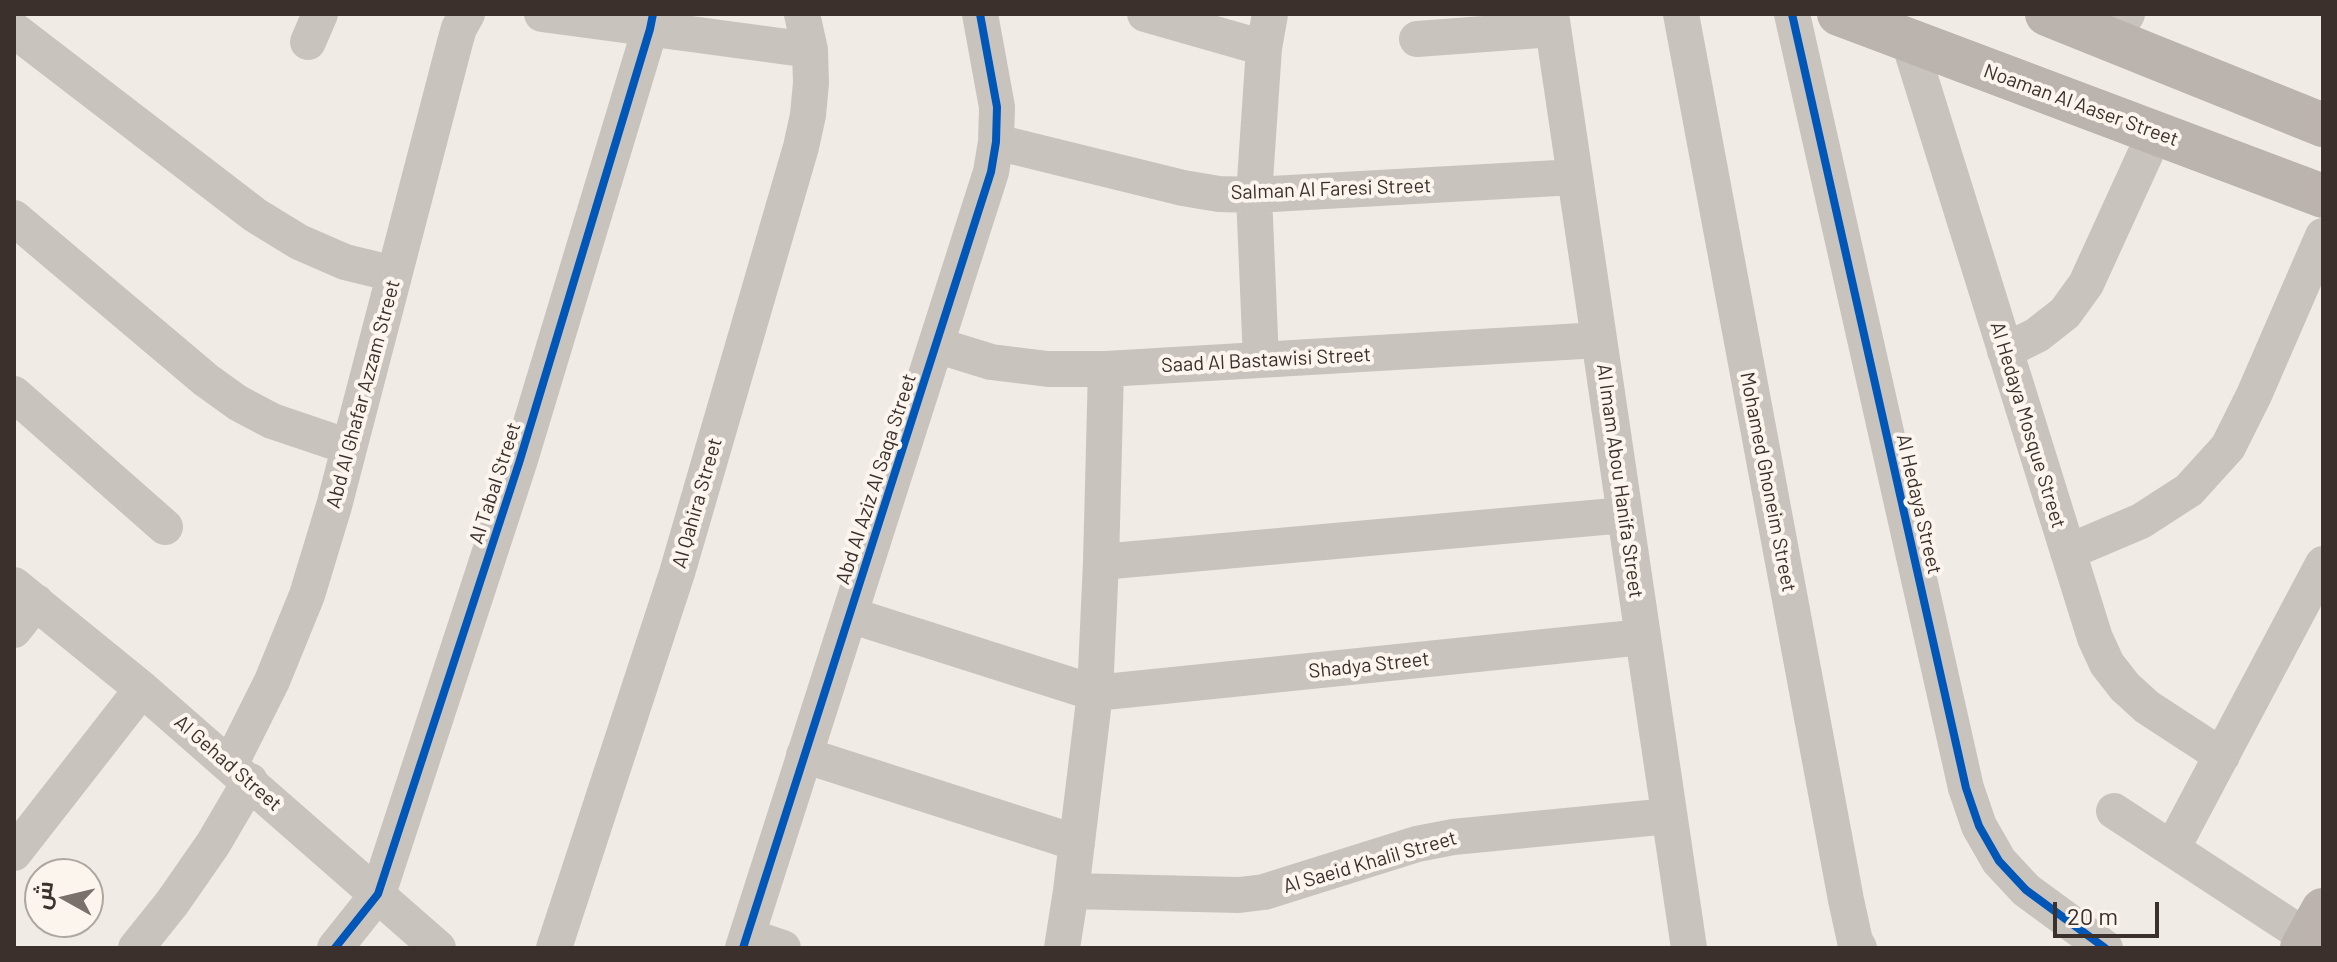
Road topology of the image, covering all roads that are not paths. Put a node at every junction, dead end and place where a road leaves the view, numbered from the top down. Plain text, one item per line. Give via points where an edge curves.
1 (467, 14) edge
2 (542, 14) edge
3 (802, 14) edge
4 (980, 14) edge
5 (1145, 14) edge
6 (1681, 14) edge
7 (1792, 14) edge
8 (1839, 14) edge
9 (2047, 14) edge
10 (652, 22) edge
11 (1552, 22) edge
12 (2119, 27) edge
13 (14, 30) edge
14 (1267, 31) edge
15 (1417, 39) dead end
16 (1909, 42) junction
17 (810, 50) junction
18 (2312, 120) edge
19 (2155, 133) junction
20 (996, 142) junction
21 (1575, 177) junction
22 (2274, 177) junction
23 (1254, 195) junction
24 (2323, 196) edge
25 (14, 218) edge
26 (2323, 236) edge
27 (394, 274) junction
28 (1599, 340) junction
29 (936, 345) junction
30 (2005, 351) junction
31 (1261, 360) junction
32 (1106, 369) junction
33 (14, 394) edge
34 (349, 447) junction
35 (1625, 515) junction
36 (165, 527) dead end
37 (2068, 552) junction
38 (1101, 562) junction
39 (2323, 564) edge
40 (25, 593) edge
41 (850, 615) junction
42 (14, 630) edge
43 (1643, 637) junction
44 (142, 689) junction
45 (1095, 693) junction
46 (804, 755) junction
47 (2222, 756) junction
48 (240, 773) junction
49 (2114, 811) dead end
50 (1669, 816) junction
51 (1077, 843) junction
52 (2172, 849) junction
53 (14, 853) edge
54 (1071, 891) junction
55 (378, 894) junction
56 (2311, 932) edge
57 (745, 942) edge
58 (136, 948) edge
59 (335, 948) edge
60 (438, 948) edge
61 (554, 948) edge
62 (783, 948) edge
63 (1062, 948) edge
64 (1689, 948) edge
65 (1859, 948) edge
66 (2105, 948) edge

1 - 27 street, Abd Al Ghafar Azzam Street
2 - 10 street
3 - 17 street, Al Qahira Street
4 - 20 street, Abd Al Aziz Al Saqa Street via 997,107
5 - 14 street
6 - 65 street, Mohamed Ghoneim Street
7 - 66 street, Al Hedaya Street via 1966,788 1999,861 2026,890
8 - 16 main road, Noaman Al Aaser Street
9 - 12 main road
10 - 17 street
10 - 55 street, Al Tabal Street via 519,463
11 - 15 street
11 - 21 street, Al Imam Abou Hanifa Street
12 - 18 main road
13 - 27 street via 255,215 345,262
14 - 23 street
16 - 19 main road, Noaman Al Aaser Street
16 - 30 street, Al Hedaya Mosque Street
17 - 61 street, Al Qahira Street via 811,83 801,147 677,573
18 - 22 main road
19 - 22 main road, Noaman Al Aaser Street
19 - 30 street via 2086,284 2065,313
20 - 23 street, Salman Al Faresi Street via 1183,188
20 - 29 street, Abd Al Aziz Al Saqa Street
21 - 23 street, Salman Al Faresi Street
21 - 28 street, Al Imam Abou Hanifa Street
22 - 24 main road, Noaman Al Aaser Street
23 - 31 street
25 - 34 street via 238,403 272,421
26 - 37 street via 2228,447 2189,490 2141,521
27 - 34 street, Abd Al Ghafar Azzam Street
28 - 31 street, Saad Al Bastawisi Street
28 - 35 street, Al Imam Abou Hanifa Street
29 - 32 street, Saad Al Bastawisi Street via 991,362
29 - 41 street, Abd Al Aziz Al Saqa Street
30 - 37 street, Al Hedaya Mosque Street
31 - 32 street, Saad Al Bastawisi Street
32 - 38 street
33 - 36 street
34 - 48 street, Abd Al Ghafar Azzam Street via 307,595
35 - 38 street
35 - 43 street, Al Imam Abou Hanifa Street
37 - 47 street, Al Hedaya Mosque Street via 2107,664 2147,707
38 - 45 street
39 - 47 street
40 - 42 street
40 - 44 street, Al Gehad Street
41 - 45 street
41 - 46 street, Abd Al Aziz Al Saqa Street
43 - 45 street, Shadya Street
43 - 50 street, Al Imam Abou Hanifa Street
44 - 48 street, Al Gehad Street
44 - 53 street
45 - 51 street
46 - 51 street
46 - 57 street, Abd Al Aziz Al Saqa Street
47 - 52 street
48 - 55 street, Al Gehad Street
48 - 58 street, Abd Al Ghafar Azzam Street via 213,844
49 - 52 street
50 - 54 street, Al Saeid Khalil Street via 1453,837 1264,892
50 - 64 street, Al Imam Abou Hanifa Street
51 - 54 street
52 - 56 street
54 - 63 street
55 - 59 street, Al Tabal Street
55 - 60 street, Al Gehad Street
57 - 62 street

